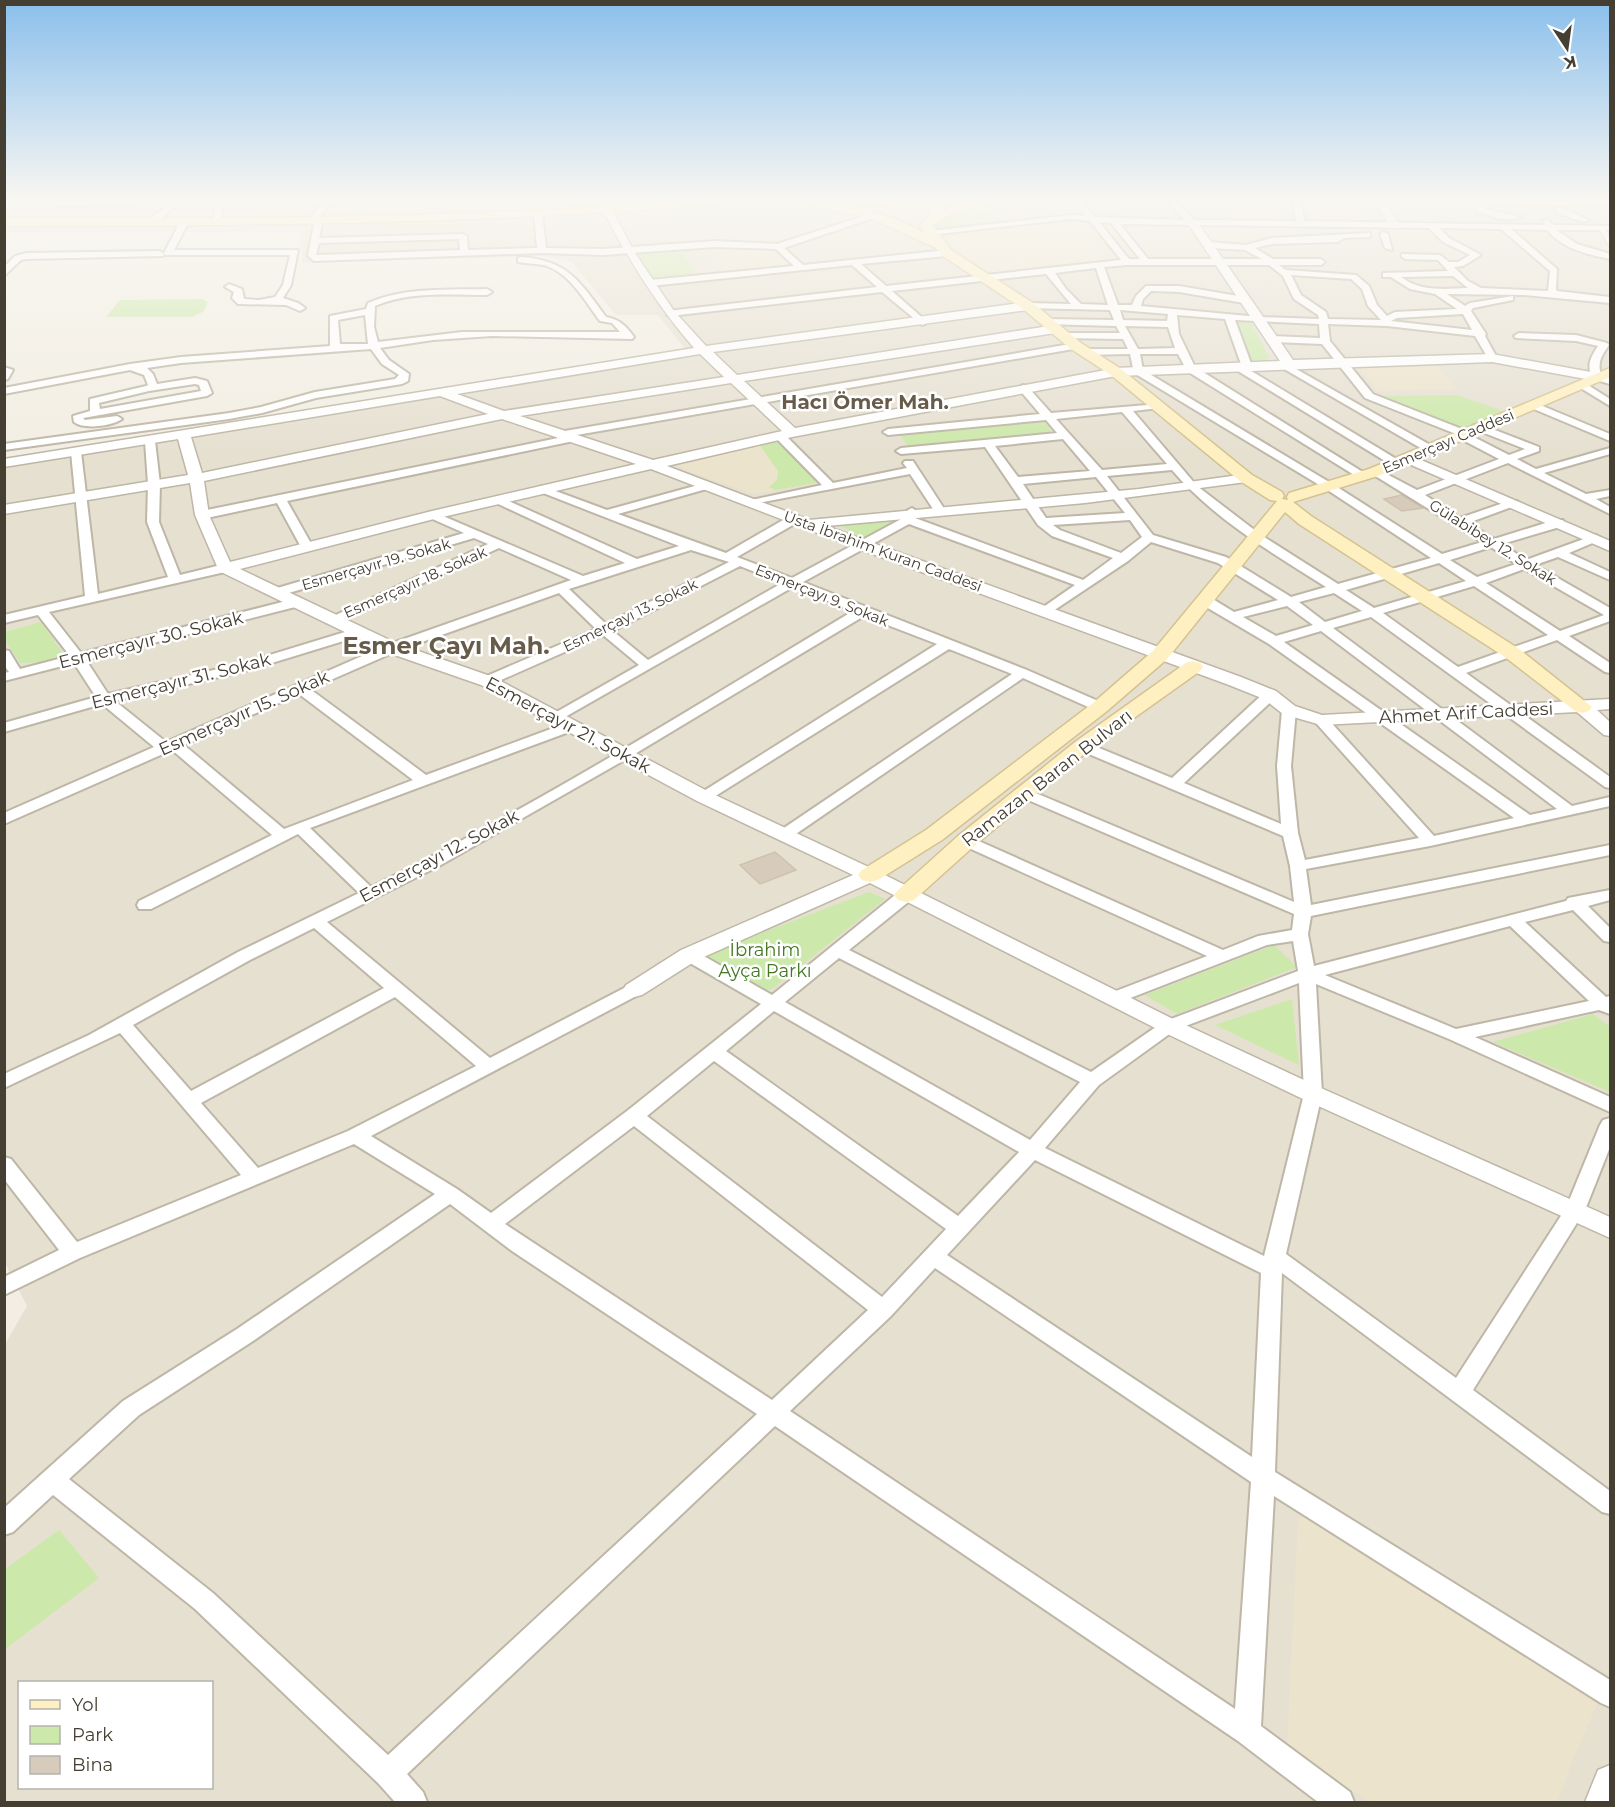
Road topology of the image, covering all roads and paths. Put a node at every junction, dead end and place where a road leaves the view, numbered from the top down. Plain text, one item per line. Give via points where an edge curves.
1 (287, 285) edge
2 (575, 285) edge
3 (651, 285) edge
4 (878, 285) edge
5 (923, 285) edge
6 (996, 285) edge
7 (1059, 285) edge
8 (1115, 285) edge
9 (1235, 285) edge
10 (1292, 285) edge
11 (1363, 285) edge
12 (1408, 285) edge
13 (1469, 285) edge
14 (1552, 285) edge
15 (229, 287) dead end
16 (883, 290) junction
17 (1478, 290) junction
18 (488, 291) dead end
19 (1438, 292) junction
20 (1528, 292) junction
21 (1554, 293) junction
22 (1126, 299) junction
23 (1244, 300) junction
24 (1611, 300) edge
25 (281, 301) junction
26 (1028, 306) junction
27 (1113, 307) junction
28 (300, 308) dead end
29 (1080, 308) junction
30 (370, 310) junction
31 (1466, 311) junction
32 (1173, 312) junction
33 (669, 313) junction
34 (1229, 318) junction
35 (1259, 320) junction
36 (1323, 321) junction
37 (922, 322) junction
38 (1387, 322) junction
39 (1170, 324) junction
40 (1120, 325) junction
41 (1054, 329) junction
42 (1481, 334) junction
43 (1131, 336) junction
44 (1519, 336) dead end
45 (1272, 339) junction
46 (1325, 341) junction
47 (1608, 344) edge
48 (374, 346) junction
49 (339, 347) junction
50 (1081, 349) junction
51 (704, 350) junction
52 (1134, 350) junction
53 (1180, 351) junction
54 (1492, 358) junction
55 (1342, 362) junction
56 (1285, 364) junction
57 (146, 366) junction
58 (1242, 366) junction
59 (1191, 369) junction
60 (4, 370) edge
61 (1138, 371) junction
62 (1116, 372) junction
63 (1606, 376) edge
64 (4, 377) edge
65 (735, 379) junction
66 (1582, 385) junction
67 (154, 387) junction
68 (1023, 388) junction
69 (4, 391) edge
70 (440, 393) junction
71 (759, 400) junction
72 (1611, 403) edge
73 (1533, 405) junction
74 (1155, 406) junction
75 (1126, 410) junction
76 (502, 415) junction
77 (879, 416) junction
78 (1047, 416) junction
79 (94, 422) junction
80 (888, 432) junction
81 (1467, 432) junction
82 (786, 434) junction
83 (184, 435) junction
84 (1065, 436) junction
85 (564, 437) junction
86 (1611, 438) edge
87 (150, 441) junction
88 (988, 443) junction
89 (4, 447) edge
90 (1428, 448) junction
91 (902, 451) junction
92 (1611, 451) edge
93 (76, 452) junction
94 (1510, 459) junction
95 (1400, 460) junction
96 (4, 463) edge
97 (650, 464) junction
98 (1173, 467) junction
99 (914, 470) junction
100 (1536, 472) junction
101 (1369, 474) junction
102 (1098, 475) junction
103 (195, 478) junction
104 (1246, 478) junction
105 (1458, 480) junction
106 (1014, 481) junction
107 (154, 484) junction
108 (706, 486) junction
109 (830, 487) junction
110 (1330, 487) junction
111 (1193, 488) junction
112 (542, 489) junction
113 (1611, 493) edge
114 (1117, 494) junction
115 (1416, 494) junction
116 (81, 497) junction
117 (280, 498) junction
118 (1585, 498) junction
119 (498, 500) junction
120 (1285, 500) junction
121 (751, 503) junction
122 (1031, 503) junction
123 (1513, 503) junction
124 (4, 510) edge
125 (939, 510) junction
126 (1611, 512) edge
127 (606, 514) junction
128 (202, 515) junction
129 (432, 515) junction
130 (910, 516) junction
131 (1132, 516) junction
132 (794, 519) junction
133 (1042, 522) junction
134 (1459, 522) junction
135 (1559, 523) junction
136 (809, 524) junction
137 (474, 534) junction
138 (1149, 538) junction
139 (1257, 538) junction
140 (1596, 539) junction
141 (1490, 543) junction
142 (498, 544) junction
143 (691, 546) junction
144 (864, 546) junction
145 (1611, 546) edge
146 (307, 547) junction
147 (1559, 553) junction
148 (1124, 558) junction
149 (733, 560) junction
150 (1441, 560) junction
151 (636, 563) junction
152 (1526, 565) junction
153 (1234, 566) junction
154 (225, 567) junction
155 (1390, 574) junction
156 (1611, 576) edge
157 (175, 579) junction
158 (582, 580) junction
159 (1479, 581) junction
160 (792, 583) junction
161 (1083, 584) junction
162 (561, 588) junction
163 (1334, 589) junction
164 (278, 592) junction
165 (1424, 598) junction
166 (92, 599) junction
167 (1206, 601) junction
168 (298, 602) junction
169 (1290, 602) junction
170 (41, 611) junction
171 (863, 611) junction
172 (1047, 611) junction
173 (1374, 613) junction
174 (1611, 615) edge
175 (1234, 616) junction
176 (4, 619) edge
177 (332, 620) junction
178 (1324, 627) junction
179 (604, 630) junction
180 (357, 632) junction
181 (1562, 636) junction
182 (1274, 641) junction
183 (947, 644) junction
184 (392, 648) junction
185 (1512, 653) junction
186 (4, 654) edge
187 (1160, 655) junction
188 (78, 658) junction
189 (646, 665) junction
190 (1193, 667) junction
191 (1611, 669) edge
192 (1456, 672) junction
193 (1022, 673) junction
194 (11, 676) edge
195 (488, 681) junction
196 (300, 688) junction
197 (1270, 695) junction
198 (104, 699) junction
199 (1608, 706) edge
200 (1100, 707) junction
201 (1582, 707) junction
202 (1509, 709) junction
203 (1289, 710) junction
204 (1443, 715) junction
205 (1383, 717) junction
206 (1321, 720) junction
207 (565, 721) junction
208 (4, 728) edge
209 (1611, 731) edge
210 (1082, 746) junction
211 (170, 747) junction
212 (623, 755) junction
213 (423, 780) junction
214 (1175, 783) junction
215 (1611, 784) edge
216 (1026, 794) junction
217 (704, 797) junction
218 (1611, 802) edge
219 (1569, 811) junction
220 (4, 819) edge
221 (1527, 820) junction
222 (300, 827) junction
223 (1290, 833) junction
224 (784, 835) junction
225 (283, 836) junction
226 (966, 841) junction
227 (1430, 841) junction
228 (1611, 850) edge
229 (1298, 866) junction
230 (870, 875) junction
231 (369, 894) junction
232 (906, 894) junction
233 (1611, 894) edge
234 (1574, 902) junction
235 (145, 905) dead end
236 (1303, 912) junction
237 (1512, 919) junction
238 (315, 921) junction
239 (1300, 934) junction
240 (1611, 938) edge
241 (838, 951) junction
242 (689, 955) junction
243 (1223, 956) junction
244 (1307, 974) junction
245 (396, 989) junction
246 (634, 990) joint
247 (1114, 998) junction
248 (774, 1004) junction
249 (1608, 1006) edge
250 (122, 1024) junction
251 (1169, 1026) junction
252 (1455, 1035) junction
253 (714, 1052) junction
254 (489, 1067) junction
255 (1092, 1080) junction
256 (4, 1082) edge
257 (1313, 1094) junction
258 (189, 1101) junction
259 (1611, 1105) edge
260 (634, 1116) junction
261 (1611, 1125) edge
262 (354, 1136) junction
263 (1032, 1150) junction
264 (4, 1164) edge
265 (255, 1177) junction
266 (450, 1194) junction
267 (1575, 1210) junction
268 (491, 1224) junction
269 (958, 1227) junction
270 (1611, 1228) edge
271 (73, 1252) junction
272 (932, 1256) junction
273 (1273, 1262) junction
274 (4, 1287) edge
275 (883, 1310) junction
276 (1460, 1391) junction
277 (774, 1413) junction
278 (1263, 1477) junction
279 (52, 1480) junction
280 (1611, 1504) edge
281 (4, 1524) edge
282 (1611, 1694) edge
283 (1247, 1732) junction
284 (388, 1773) junction
285 (1611, 1782) edge
286 (413, 1803) edge
287 (1340, 1803) edge
288 (1602, 1803) edge

1 - 25 street
2 - 48 street via 603,319 615,321 628,335 487,332
3 - 33 street
4 - 16 street
5 - 16 street
6 - 26 main road
7 - 29 street
8 - 22 street
9 - 23 street
10 - 36 street via 1297,297 1323,314
11 - 38 street
12 - 19 street
13 - 17 street
14 - 21 street
15 - 25 street via 239,291 237,298 241,302
16 - 33 street
16 - 37 street
17 - 19 street
17 - 20 street
18 - 30 street via 396,297 378,300
19 - 31 street
20 - 21 street
20 - 31 street via 1470,306
21 - 24 street
22 - 23 street via 1149,288
22 - 27 street
22 - 27 street
22 - 32 street
23 - 35 street
25 - 28 street
26 - 29 street
26 - 37 street
26 - 41 main road
27 - 29 street
27 - 40 street
30 - 48 street
30 - 49 street via 333,318
31 - 38 street via 1395,315
31 - 42 street
32 - 34 street
32 - 39 street
33 - 51 street
34 - 35 street
34 - 58 street
35 - 36 street
35 - 45 street
36 - 38 street
36 - 46 street
37 - 51 street
38 - 42 street
39 - 40 street
39 - 53 street via 1170,336
40 - 41 street
40 - 43 street
41 - 43 street
41 - 50 main road
41 - 65 street
42 - 54 street
43 - 52 street
44 - 47 street via 1576,338
45 - 46 street
45 - 56 street
46 - 55 street
47 - 63 street via 1594,358 1593,367
48 - 49 street
48 - 79 street via 382,361 404,374 404,379 315,395 261,410 108,434
49 - 57 street
50 - 52 street
50 - 62 main road
50 - 71 street
51 - 65 street
51 - 70 street
52 - 53 street
52 - 61 street
53 - 59 street
54 - 55 street
54 - 63 street
55 - 56 street
55 - 81 street via 1370,396
56 - 58 street
56 - 90 street
57 - 67 street
57 - 69 street
58 - 59 street
58 - 95 street
59 - 61 street
59 - 101 street, Gülabibey 12. Sokak
60 - 64 street via 8,370
61 - 62 street
61 - 110 street
62 - 68 street
62 - 74 main road
63 - 66 main road, Esmerçayı Caddesi
65 - 71 street
65 - 76 street
66 - 72 street
66 - 73 main road, Esmerçayı Caddesi
67 - 79 street via 94,401
67 - 79 street via 195,381 203,383 207,393 168,401 167,411
68 - 77 street
68 - 78 street
70 - 76 street, Usta İbrahim Kuran Caddesi
70 - 83 street
71 - 82 street
71 - 85 street
73 - 81 main road, Esmerçayı Caddesi
73 - 86 street
74 - 75 street
74 - 104 main road
75 - 78 street
75 - 98 street
76 - 85 street, Usta İbrahim Kuran Caddesi
76 - 103 street
77 - 80 street
77 - 82 street
78 - 80 street
78 - 84 street
79 - 89 street
80 - 91 street
81 - 90 main road, Esmerçayı Caddesi
81 - 94 street
81 - 94 street via 1535,449
82 - 97 street
82 - 109 street
83 - 87 street
83 - 103 street
84 - 88 street
84 - 102 street
85 - 97 street, Usta İbrahim Kuran Caddesi
85 - 117 street
87 - 93 street
87 - 107 street
88 - 91 street
88 - 106 street
90 - 95 main road, Esmerçayı Caddesi
91 - 99 street
92 - 100 street
93 - 96 street
93 - 116 street
94 - 100 street
94 - 105 street
95 - 101 main road, Esmerçayı Caddesi
95 - 105 street
97 - 108 street, Usta İbrahim Kuran Caddesi
97 - 112 street
98 - 102 street
98 - 111 street
99 - 109 street
99 - 125 street
100 - 118 street
101 - 110 main road, Esmerçayı Caddesi
101 - 115 street, Gülabibey 12. Sokak
102 - 106 street
102 - 114 street
103 - 107 street
103 - 128 street
104 - 111 street
104 - 120 main road
105 - 115 street
105 - 123 street
106 - 122 street
107 - 116 street
107 - 157 street via 153,522
108 - 121 street, Usta İbrahim Kuran Caddesi
108 - 127 street
109 - 121 street
110 - 120 main road, Esmerçayı Caddesi
110 - 150 street
111 - 114 street
111 - 139 street
112 - 119 street
112 - 127 street, Esmerçayı 9. Sokak
113 - 118 street
114 - 122 street
114 - 131 street
115 - 134 street, Gülabibey 12. Sokak
116 - 124 street
116 - 166 street
117 - 128 street
117 - 146 street
118 - 126 street
119 - 129 street
119 - 151 street
120 - 139 main road, Ramazan Baran Bulvarı
120 - 155 main road via 1305,520
121 - 132 street, Usta İbrahim Kuran Caddesi
122 - 125 street
122 - 133 street
123 - 134 street
123 - 135 street
125 - 130 street
127 - 143 street, Esmerçayı 9. Sokak
128 - 154 street
129 - 137 street
129 - 146 street
130 - 136 street
130 - 144 street
130 - 161 street
131 - 133 street
131 - 138 street
132 - 136 street, Usta İbrahim Kuran Caddesi
132 - 149 street, Esmerçayı 13. Sokak
133 - 148 street via 1056,533
134 - 141 street, Gülabibey 12. Sokak
135 - 140 street
135 - 141 street
136 - 144 street, Usta İbrahim Kuran Caddesi
137 - 142 street
137 - 164 street, Esmerçayır 19. Sokak
138 - 148 street
138 - 153 street
139 - 153 main road, Ramazan Baran Bulvarı
139 - 163 street
140 - 145 street
140 - 147 street
141 - 150 street
141 - 152 street, Gülabibey 12. Sokak
142 - 158 street
142 - 177 street, Esmerçayır 18. Sokak
143 - 149 street, Esmerçayı 9. Sokak
143 - 151 street, Esmerçayır 15. Sokak
144 - 160 street
144 - 172 street, Usta İbrahim Kuran Caddesi
146 - 154 street
147 - 152 street
147 - 156 street
148 - 161 street
149 - 160 street, Esmerçayı 9. Sokak
149 - 179 street, Esmerçayı 13. Sokak
150 - 155 street
150 - 159 street
151 - 158 street, Esmerçayır 15. Sokak
152 - 159 street
152 - 174 street, Gülabibey 12. Sokak
153 - 167 main road, Ramazan Baran Bulvarı
153 - 169 street
154 - 157 street
154 - 164 street, Esmerçayır 21. Sokak
155 - 163 street
155 - 165 main road
157 - 166 street
158 - 162 street, Esmerçayır 15. Sokak
159 - 165 street
159 - 181 street
160 - 171 street, Esmerçayı 9. Sokak
160 - 189 street
161 - 172 street
162 - 179 street
162 - 184 street, Esmerçayır 15. Sokak
163 - 169 street
163 - 173 street
164 - 168 street, Esmerçayır 21. Sokak
165 - 173 street
165 - 185 main road
166 - 170 street
167 - 175 street
167 - 187 main road, Ramazan Baran Bulvarı
168 - 177 street, Esmerçayır 21. Sokak
168 - 188 street, Esmerçayır 30. Sokak
169 - 175 street
169 - 178 street
170 - 176 street
170 - 188 street
171 - 183 street, Esmerçayı 9. Sokak
171 - 212 street, Esmerçayı 12. Sokak
172 - 187 street, Usta İbrahim Kuran Caddesi
173 - 178 street
173 - 192 street
174 - 181 street
175 - 182 street
177 - 180 street, Esmerçayır 21. Sokak
178 - 182 street
178 - 204 street
179 - 189 street
179 - 195 street, Esmerçayı 13. Sokak
180 - 184 street, Esmerçayır 21. Sokak
180 - 198 street, Esmerçayır 31. Sokak via 244,667
181 - 185 street
181 - 191 street
182 - 205 street
183 - 193 street, Esmerçayı 9. Sokak
183 - 217 street
184 - 195 street, Esmerçayır 21. Sokak
184 - 196 street, Esmerçayır 15. Sokak
185 - 192 street
185 - 201 main road
186 - 194 street
187 - 190 street, Usta İbrahim Kuran Caddesi
187 - 200 main road, Ramazan Baran Bulvarı
188 - 194 street, Esmerçayır 30. Sokak
188 - 198 street
189 - 207 street
190 - 197 street, Usta İbrahim Kuran Caddesi
190 - 210 main road, Ramazan Baran Bulvarı
192 - 202 street
193 - 200 street, Esmerçayı 9. Sokak
193 - 224 street
195 - 207 street, Esmerçayır 21. Sokak
196 - 211 street, Esmerçayır 15. Sokak
196 - 213 street
197 - 203 street, Usta İbrahim Kuran Caddesi
197 - 214 street
198 - 208 street, Esmerçayır 31. Sokak
198 - 211 street
199 - 201 street, Ahmet Arif Caddesi
200 - 230 main road, Ramazan Baran Bulvarı via 934,835
201 - 202 street, Ahmet Arif Caddesi
201 - 209 street
202 - 204 street, Ahmet Arif Caddesi
202 - 215 street
203 - 206 street, Usta İbrahim Kuran Caddesi
203 - 223 street via 1284,766
204 - 205 street, Ahmet Arif Caddesi
204 - 219 street
205 - 206 street, Ahmet Arif Caddesi
205 - 221 street
206 - 227 street
207 - 212 street, Esmerçayır 21. Sokak
207 - 213 street
210 - 214 street
210 - 216 main road, Ramazan Baran Bulvarı
211 - 220 street, Esmerçayır 15. Sokak
211 - 225 street
212 - 217 street, Esmerçayır 21. Sokak
212 - 231 street, Esmerçayı 12. Sokak via 433,863
213 - 222 street
214 - 223 street
216 - 226 main road, Ramazan Baran Bulvarı
216 - 236 street
217 - 224 street, Esmerçayır 21. Sokak
218 - 219 street
219 - 221 street
221 - 227 street
222 - 225 street
222 - 231 street
223 - 229 street
224 - 230 street, Esmerçayır 21. Sokak
225 - 235 street
226 - 232 main road, Ramazan Baran Bulvarı
226 - 243 street
227 - 229 street
228 - 236 street
229 - 236 street
230 - 232 street, Esmerçayır 21. Sokak
230 - 242 street
231 - 238 street, Esmerçayı 12. Sokak
232 - 241 street
232 - 247 street, Esmerçayır 21. Sokak
233 - 234 street
234 - 237 street
234 - 240 street
236 - 239 street
237 - 244 street
237 - 249 street
238 - 245 street
238 - 250 street, Esmerçayı 12. Sokak
239 - 243 street via 1264,940
239 - 244 street
241 - 248 street
241 - 255 street
242 - 246 street
242 - 248 street
243 - 247 street
244 - 251 street
244 - 252 street
244 - 257 street
245 - 254 street
245 - 258 street
246 - 254 street
247 - 251 street, Esmerçayır 21. Sokak
248 - 253 street
248 - 263 street
249 - 252 street
250 - 256 street, Esmerçayı 12. Sokak
250 - 258 street
251 - 255 street
251 - 257 street, Esmerçayır 21. Sokak
252 - 259 street
253 - 260 street
253 - 269 street
254 - 262 street
255 - 263 street
257 - 267 street, Esmerçayır 21. Sokak
257 - 273 street
258 - 265 street
260 - 268 street
260 - 275 street
261 - 267 street
262 - 265 street
262 - 266 street
263 - 269 street
263 - 273 street
264 - 271 street
265 - 271 street
266 - 268 street
266 - 279 street via 131,1408
267 - 270 street, Esmerçayır 21. Sokak
267 - 276 street
268 - 277 street
269 - 272 street
271 - 274 street
272 - 275 street
272 - 278 street
273 - 276 street
273 - 278 street
275 - 277 street
276 - 280 street
277 - 283 street
277 - 284 street
278 - 282 street
278 - 283 street
279 - 281 street
279 - 284 street via 204,1601
283 - 287 street
284 - 286 street
285 - 288 street

